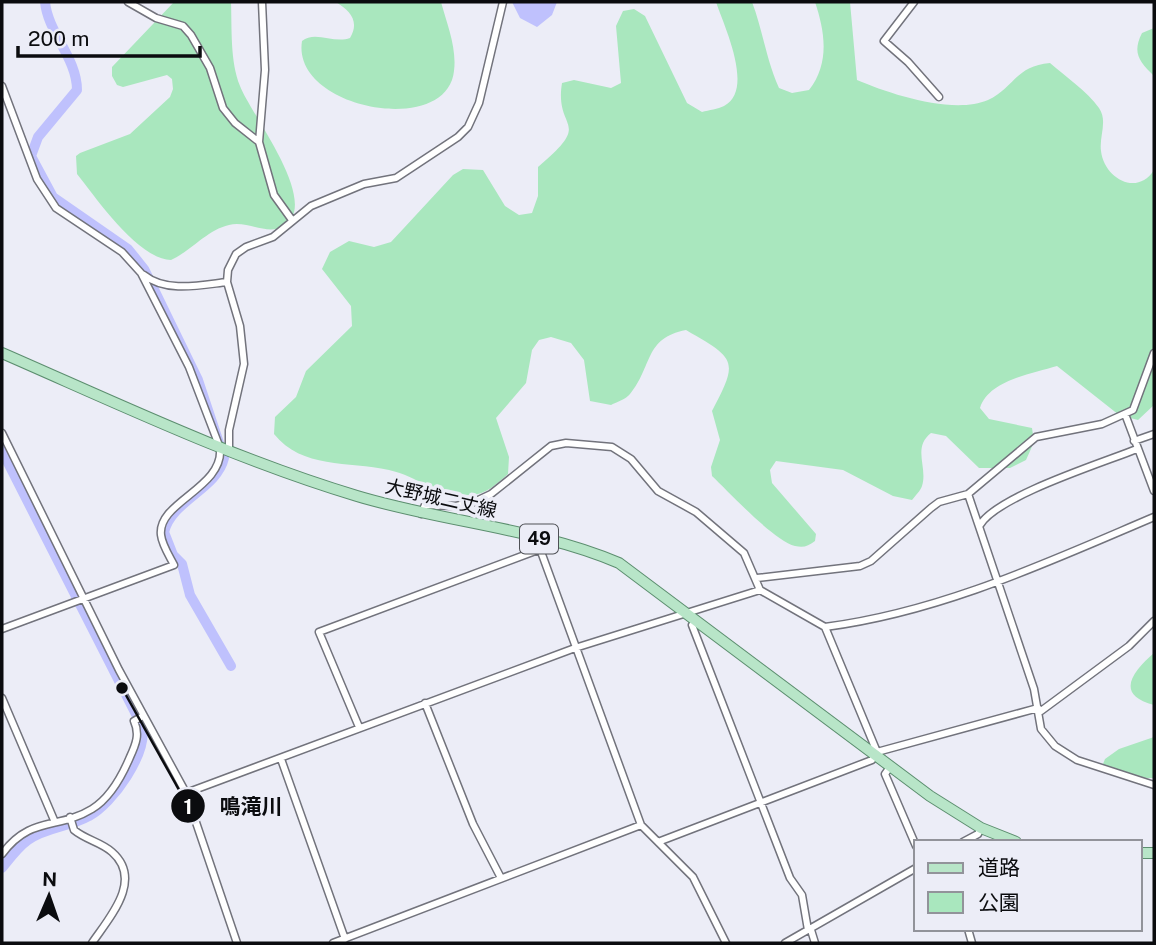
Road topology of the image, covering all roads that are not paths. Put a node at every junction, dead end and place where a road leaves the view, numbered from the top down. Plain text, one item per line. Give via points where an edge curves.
1 (128, 2) edge
2 (262, 2) edge
3 (503, 2) edge
4 (914, 2) edge
5 (2, 86) edge
6 (939, 97) dead end
7 (259, 142) junction
8 (292, 220) junction
9 (141, 273) junction
10 (227, 282) junction
11 (2, 353) edge
12 (1154, 353) edge
13 (1125, 414) junction
14 (2, 433) edge
15 (1154, 434) edge
16 (1134, 441) junction
17 (1137, 449) junction
18 (225, 450) junction
19 (1154, 491) edge
20 (968, 494) junction
21 (421, 514) junction
22 (1154, 517) edge
23 (980, 525) junction
24 (536, 538) junction
25 (538, 550) junction
26 (757, 578) junction
27 (996, 581) junction
28 (760, 590) junction
29 (84, 600) junction
30 (687, 612) junction
31 (697, 620) junction
32 (1154, 621) edge
33 (825, 627) junction
34 (2, 629) edge
35 (575, 648) junction
36 (2, 698) edge
37 (425, 703) junction
38 (1038, 708) junction
39 (143, 716) junction
40 (359, 727) junction
41 (876, 754) junction
42 (281, 759) junction
43 (890, 767) junction
44 (1154, 785) edge
45 (186, 793) junction
46 (762, 804) junction
47 (70, 817) junction
48 (54, 820) junction
49 (641, 825) junction
50 (981, 828) junction
51 (967, 840) edge
52 (1011, 840) edge
53 (914, 841) edge
54 (658, 842) junction
55 (2, 855) edge
56 (914, 869) edge
57 (501, 878) junction
58 (810, 930) junction
59 (345, 939) junction
60 (92, 943) edge
61 (237, 943) edge
62 (333, 943) edge
63 (726, 943) edge
64 (785, 943) edge
65 (815, 943) edge

1 - 7 street via 183,26 210,68 223,108
2 - 7 street via 265,70
3 - 8 street via 479,103 468,127 396,178 357,187 311,206
4 - 6 street via 884,41
5 - 9 street via 37,178 56,208 122,252
7 - 8 street via 277,203
8 - 10 street via 274,237 240,250 228,270
9 - 10 street via 170,285
9 - 18 street
10 - 18 street via 240,326 244,364
11 - 18 main road, 大野城二丈線 / 49
12 - 13 street via 1139,399
13 - 16 street
13 - 20 street via 1101,424 1036,437
14 - 29 street
15 - 16 street
16 - 17 street
17 - 19 street
17 - 23 street via 1026,494 985,517
18 - 21 main road, 大野城二丈線 / 49
18 - 29 street via 219,467 163,524 161,535 174,565
20 - 23 street
20 - 26 street via 939,502 860,566
21 - 24 main road, 大野城二丈線 / 49
21 - 26 street via 425,505 456,506 491,494 551,446 612,447 631,459 658,491 696,512 744,553
22 - 27 street
23 - 27 street
24 - 25 street
24 - 30 main road, 大野城二丈線 / 49 via 619,563
25 - 35 street
25 - 40 street via 319,632
26 - 28 street
27 - 33 street via 895,616
27 - 38 street
28 - 30 street
28 - 33 street
29 - 34 street
29 - 39 street
30 - 31 main road, 大野城二丈線 / 49
30 - 35 street
31 - 41 main road, 大野城二丈線 / 49
31 - 46 street via 692,625
32 - 38 street via 1063,697 1041,711
33 - 41 street
35 - 37 street
35 - 49 street
36 - 48 street
37 - 40 street
37 - 57 street via 473,824
38 - 41 street
38 - 44 street via 1041,729 1066,754
39 - 45 street
39 - 47 street via 134,721 138,736 113,788 90,810
40 - 42 street
41 - 43 main road, 大野城二丈線 / 49
41 - 46 street via 872,760
42 - 45 street
42 - 59 street
43 - 50 main road, 大野城二丈線 / 49
43 - 53 street via 885,774
45 - 61 street
46 - 54 street
46 - 58 street via 790,878 802,895
47 - 48 street
47 - 60 street via 74,830 112,851 125,876 110,921
48 - 55 street via 29,829
49 - 54 street
49 - 57 street
50 - 51 street
50 - 52 main road, 大野城二丈線 / 49
54 - 63 street via 693,877
56 - 58 street
57 - 59 street
58 - 64 street
58 - 65 street
59 - 62 street

